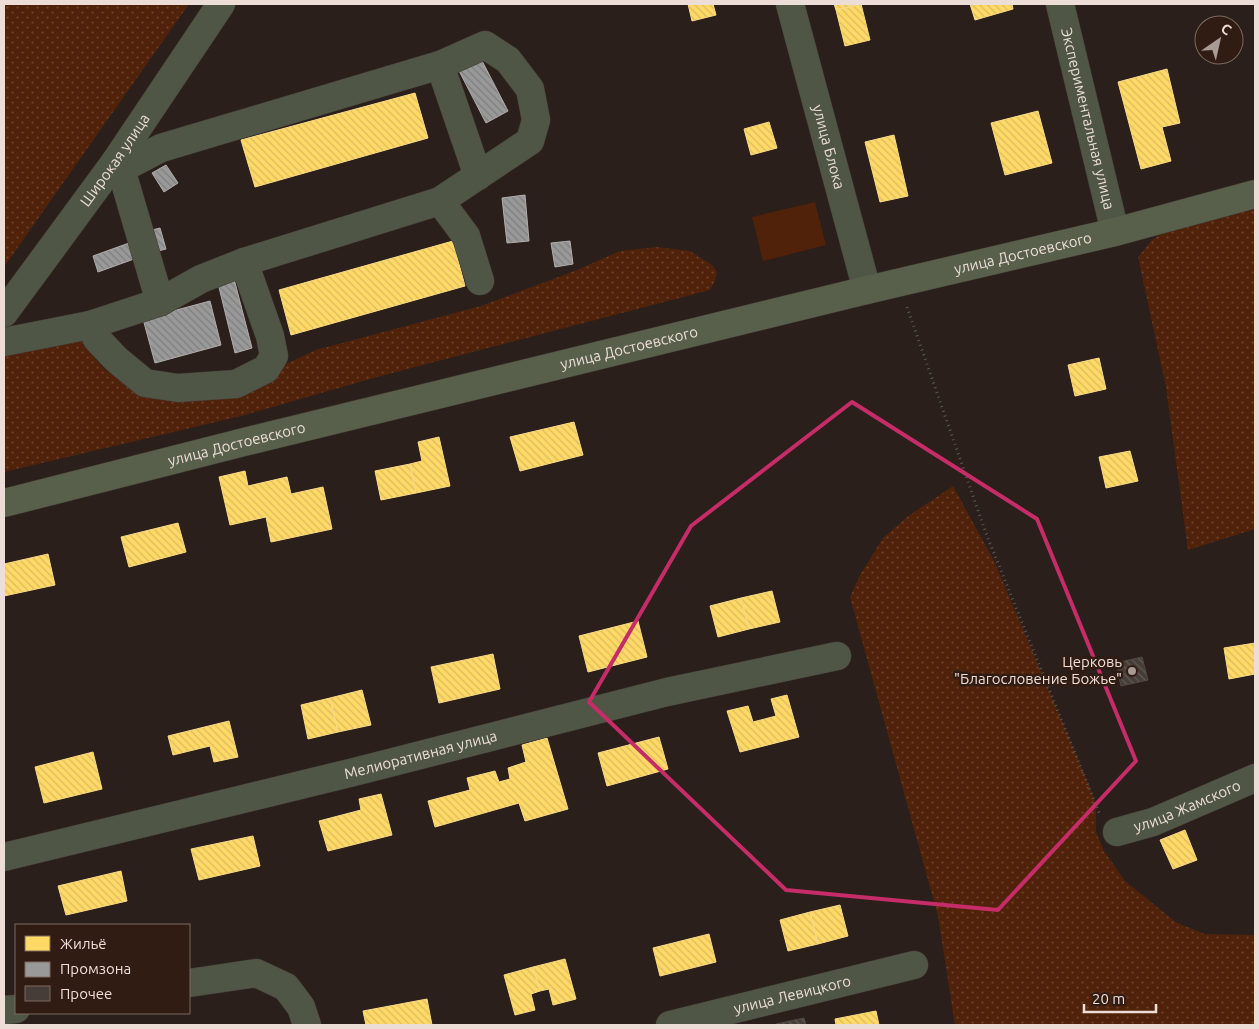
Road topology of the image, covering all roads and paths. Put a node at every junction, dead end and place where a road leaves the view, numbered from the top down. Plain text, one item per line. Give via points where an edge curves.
1 (221, 4) edge
2 (790, 4) edge
3 (1060, 4) edge
4 (440, 65) junction
5 (118, 165) junction
6 (478, 176) junction
7 (1255, 194) edge
8 (440, 201) junction
9 (1115, 232) junction
10 (244, 262) junction
11 (480, 281) dead end
12 (899, 282) junction
13 (867, 290) junction
14 (160, 302) junction
15 (4, 313) edge
16 (90, 325) junction
17 (4, 342) edge
18 (4, 503) edge
19 (837, 656) dead end
20 (1255, 778) edge
21 (1118, 832) joint
22 (4, 857) edge
23 (914, 964) dead end
24 (190, 983) edge
25 (307, 1025) edge
26 (670, 1025) edge

1 - 5 street, Широкая улица
2 - 13 street, улица Блока
3 - 9 street, Экспериментальная улица
4 - 5 street via 161,148
4 - 6 street
4 - 6 street via 485,45 508,60 530,89 536,120 530,141
5 - 14 street
5 - 15 street, Широкая улица
6 - 8 street
7 - 9 main road, улица Достоевского
8 - 10 street
8 - 11 street via 466,236
9 - 12 main road, улица Достоевского
10 - 14 street via 201,279
10 - 16 street via 274,356 266,369 236,384 178,388 145,383 97,339
12 - 13 main road, улица Достоевского
12 - 21 path via 987,536 1104,824
13 - 18 main road, улица Достоевского
14 - 16 street
16 - 17 street
19 - 22 street, Мелиоративная улица via 667,692
20 - 21 street, улица Жамского via 1153,822
23 - 26 street, улица Левицкого
24 - 25 street via 256,973 286,987 301,1007

